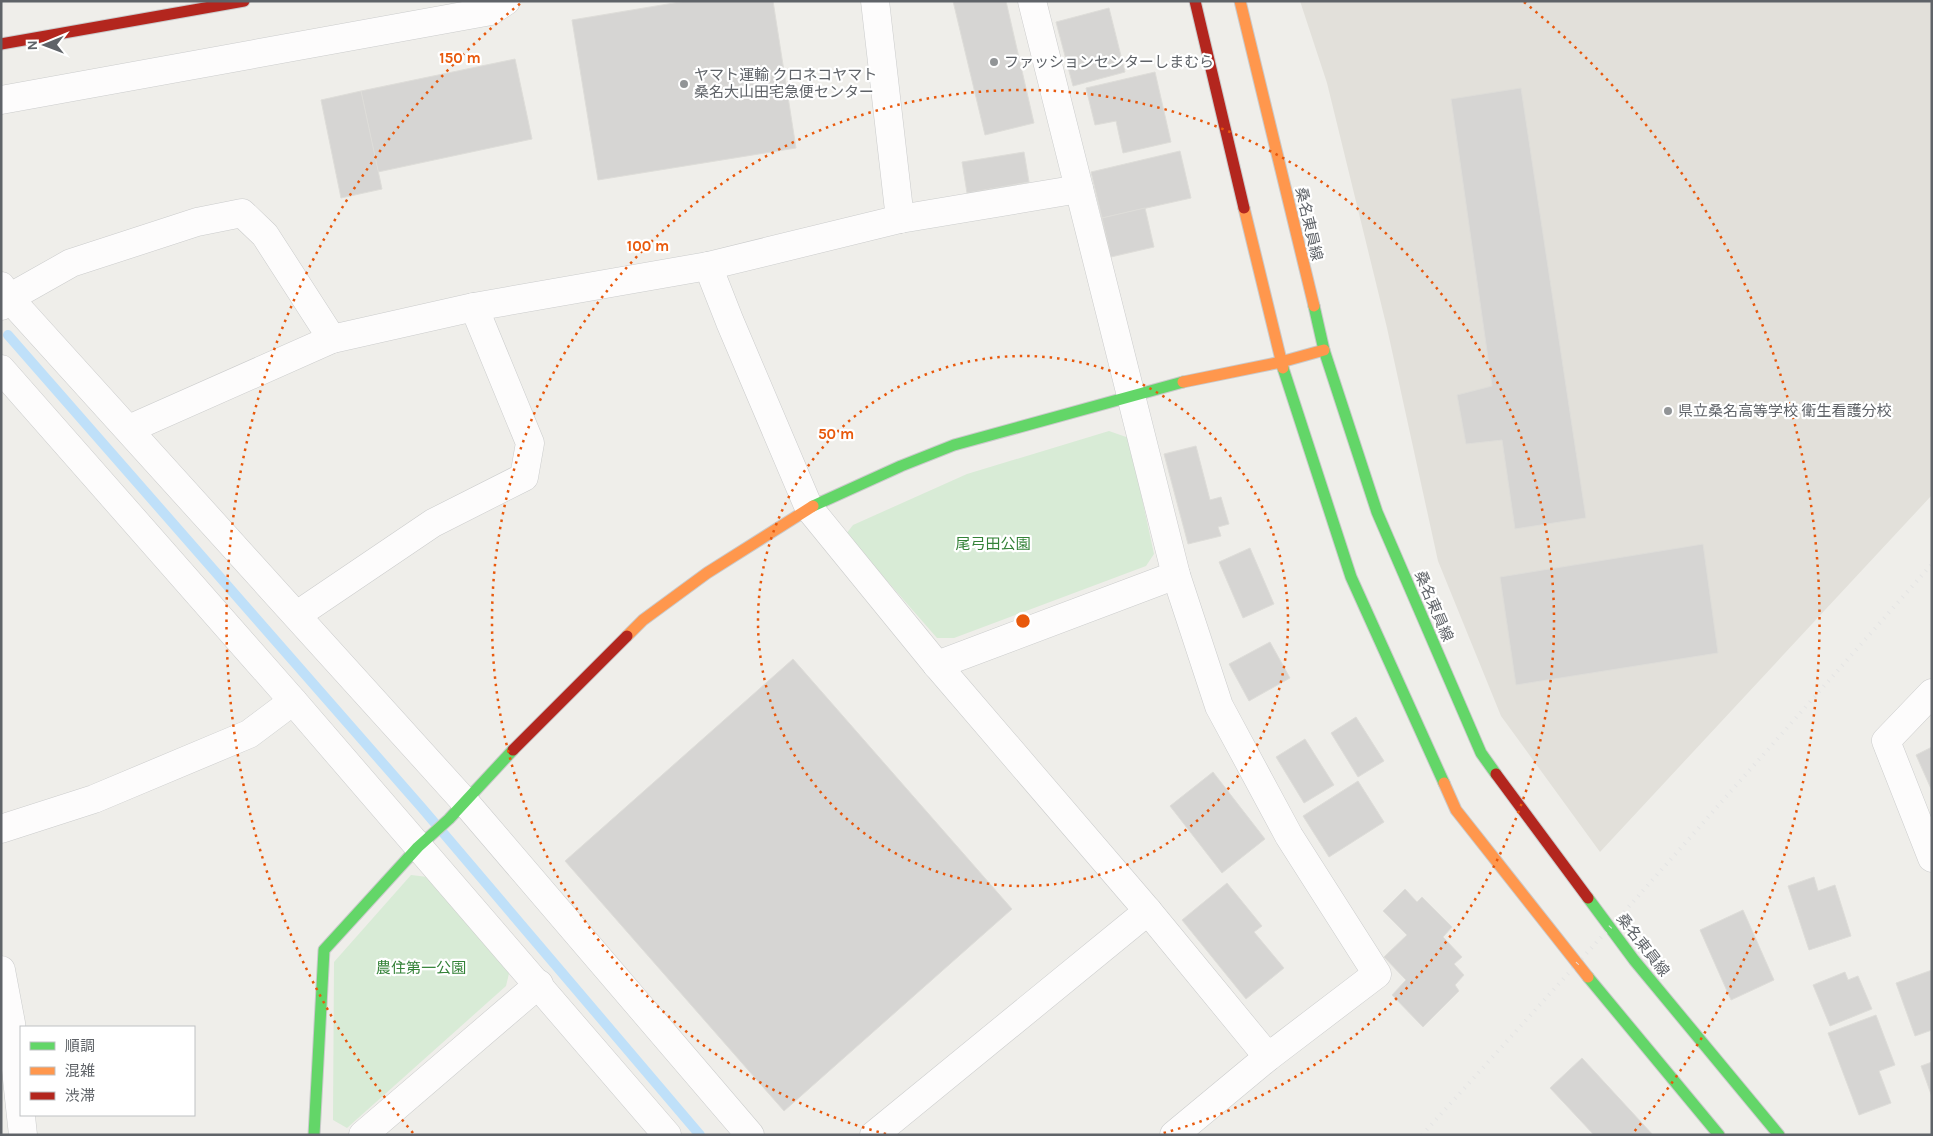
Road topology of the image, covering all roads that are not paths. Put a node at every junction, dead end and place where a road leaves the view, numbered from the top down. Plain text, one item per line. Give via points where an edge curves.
1 (244, 1) edge
2 (506, 1) edge
3 (875, 1) edge
4 (1032, 1) edge
5 (1196, 1) edge
6 (1240, 1) edge
7 (1, 44) edge
8 (1, 100) edge
9 (1079, 189) junction
10 (900, 219) junction
11 (708, 266) junction
12 (4, 297) edge
13 (474, 307) junction
14 (332, 339) junction
15 (1324, 350) junction
16 (1280, 362) junction
17 (1, 368) edge
18 (1132, 394) junction
19 (129, 429) junction
20 (809, 508) junction
21 (1176, 575) junction
22 (297, 615) junction
23 (936, 665) junction
24 (1932, 693) edge
25 (293, 702) junction
26 (457, 811) junction
27 (1, 828) edge
28 (423, 842) junction
29 (1932, 858) edge
30 (1148, 911) junction
31 (1, 970) edge
32 (539, 984) junction
33 (1268, 1057) junction
34 (20, 1107) edge
35 (21, 1116) edge
36 (23, 1135) edge
37 (314, 1135) edge
38 (363, 1135) edge
39 (667, 1135) edge
40 (750, 1135) edge
41 (874, 1135) edge
42 (1174, 1135) edge
43 (1719, 1135) edge
44 (1779, 1135) edge

1 - 7 main road
2 - 8 street via 491,11
3 - 10 street
4 - 9 street
5 - 16 main road
6 - 15 main road, 桑名東員線
9 - 10 street
9 - 18 street
10 - 11 street
11 - 13 street
11 - 20 street
12 - 14 street via 71,263 197,222 242,213 265,235
12 - 19 street
13 - 14 street
13 - 22 street via 530,443 524,477 433,523
14 - 19 street
15 - 16 main road
15 - 44 main road, 桑名東員線 via 1377,512 1481,753 1634,960
16 - 18 main road via 1220,372
16 - 43 main road via 1352,578 1456,810 1617,1014
17 - 25 street
18 - 20 main road via 954,445
18 - 21 street
19 - 22 street
20 - 23 street
20 - 26 main road via 707,573 643,620 527,734
21 - 23 street
21 - 33 street via 1219,706 1289,836 1377,974
22 - 26 street
23 - 30 street
24 - 29 street via 1886,741
25 - 27 street via 249,734 94,799
25 - 28 street
26 - 28 main road
26 - 40 street
28 - 32 street
28 - 37 main road via 324,950
30 - 33 street
30 - 41 street
31 - 34 street via 11,1023
32 - 38 street
32 - 39 street
33 - 42 street
35 - 36 street

